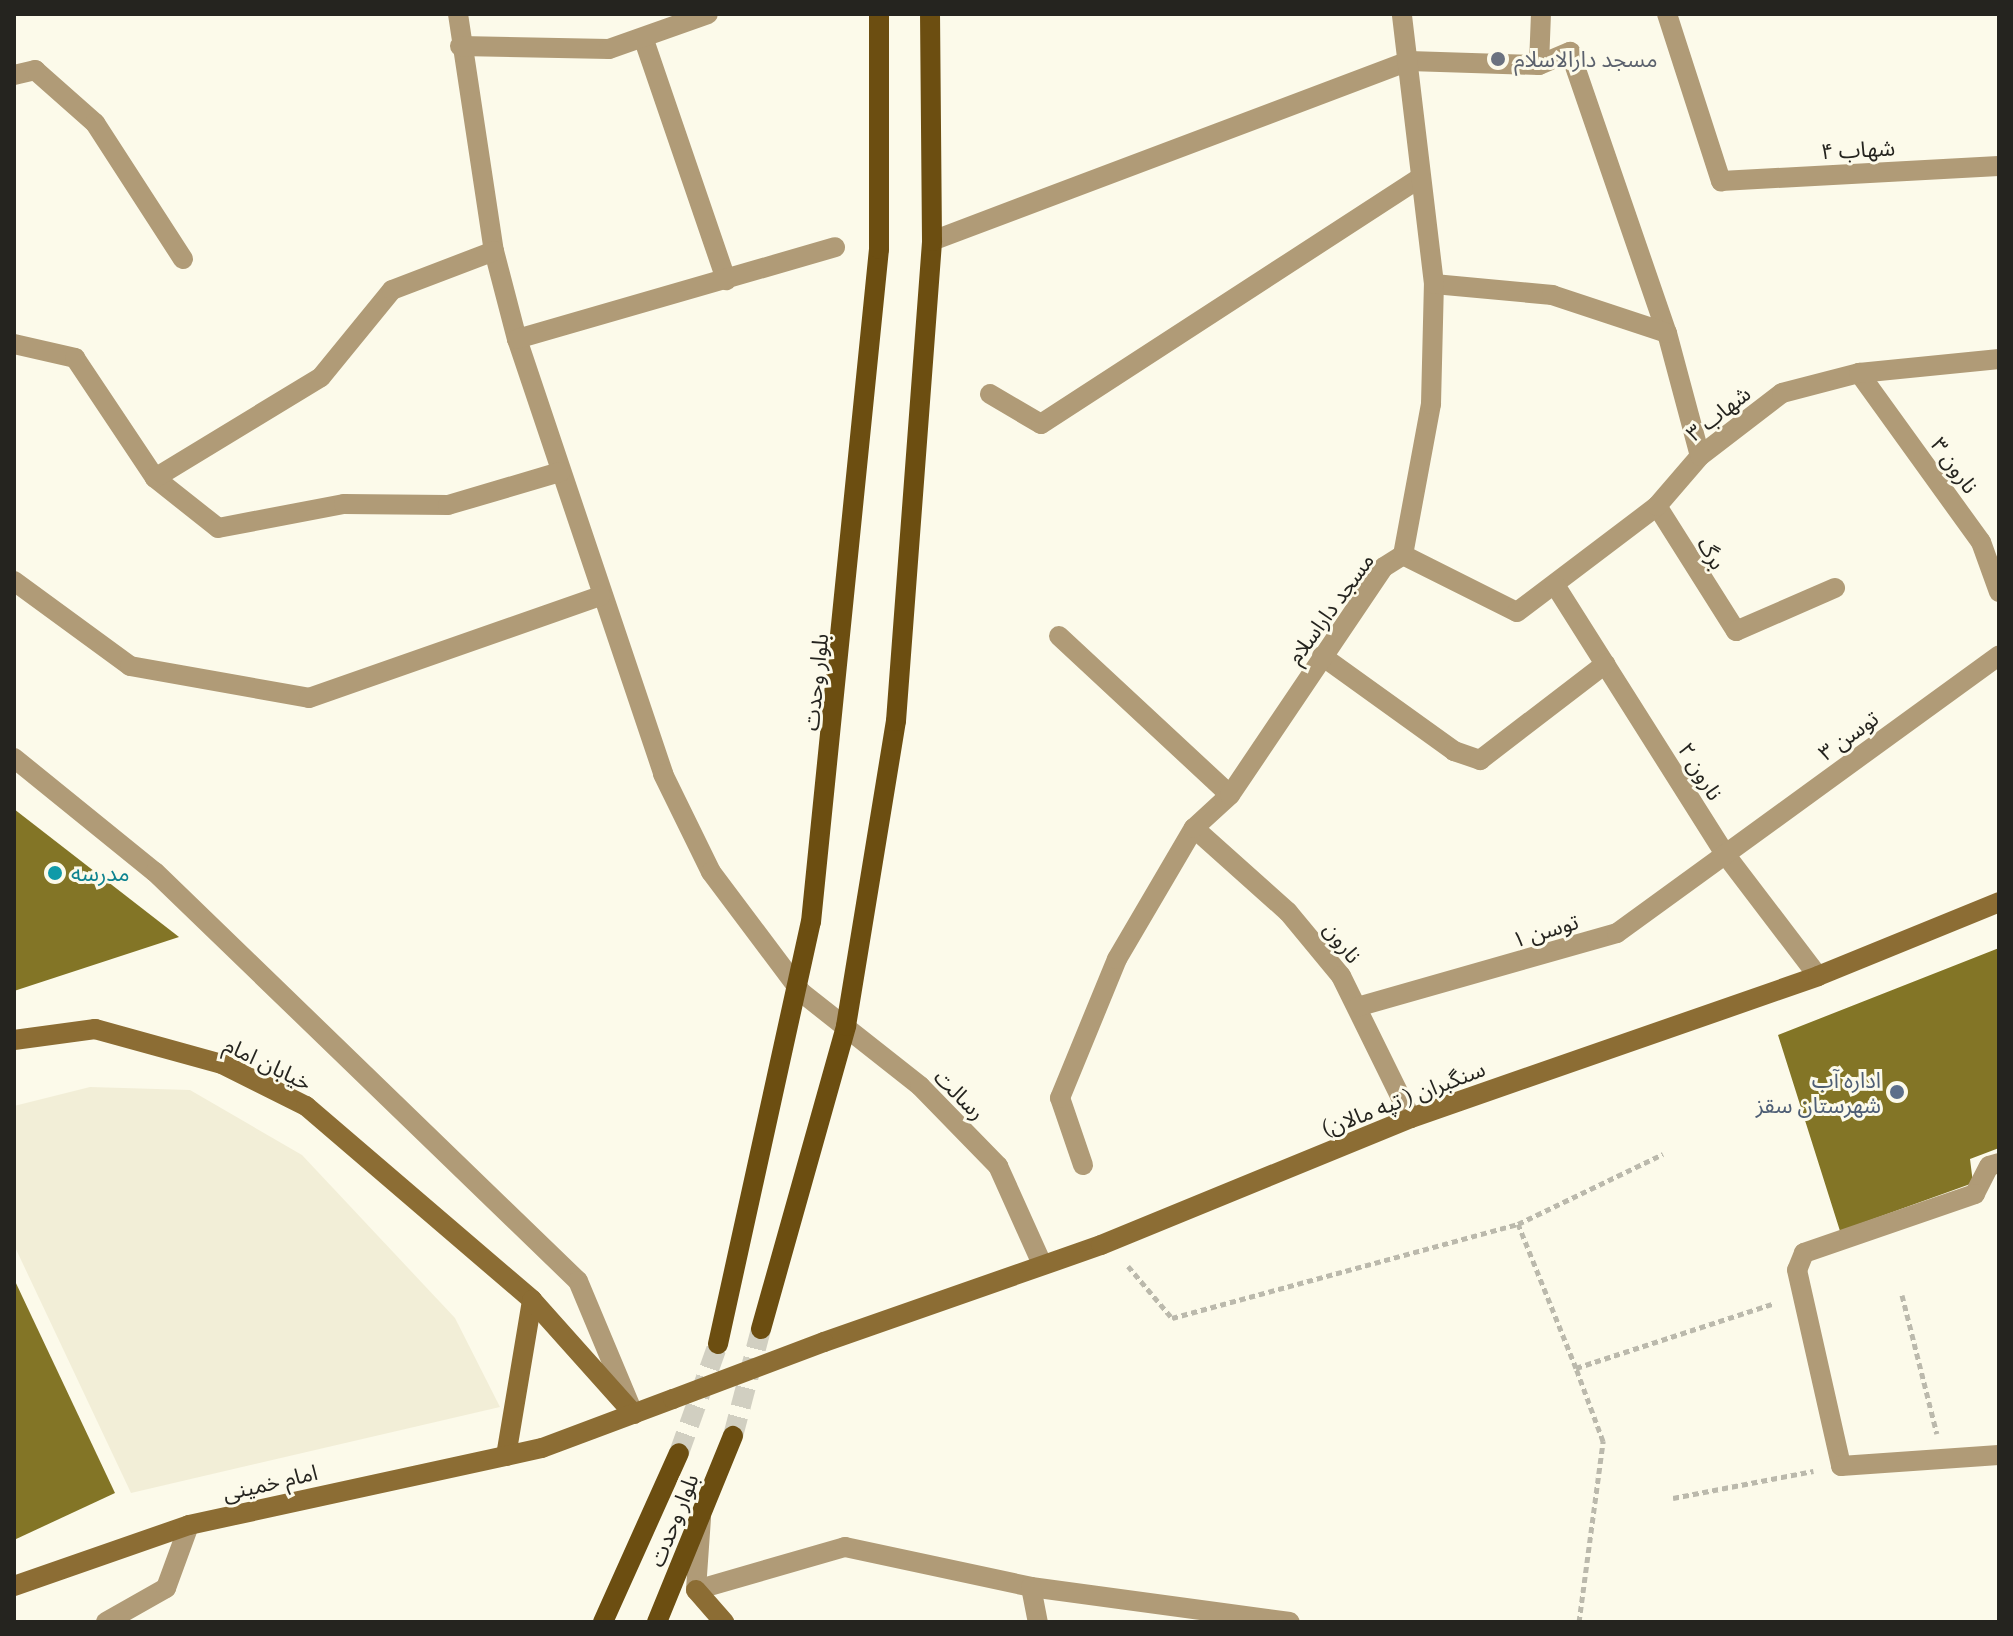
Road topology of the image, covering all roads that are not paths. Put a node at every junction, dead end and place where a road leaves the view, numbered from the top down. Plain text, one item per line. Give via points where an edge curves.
1 (458, 14) edge
2 (708, 14) edge
3 (879, 14) edge
4 (930, 14) edge
5 (1402, 14) edge
6 (1541, 14) edge
7 (1667, 14) edge
8 (644, 40) junction
9 (460, 46) junction
10 (1409, 61) junction
11 (1539, 65) junction
12 (14, 75) edge
13 (1999, 166) edge
14 (1418, 179) junction
15 (932, 241) junction
16 (835, 247) dead end
17 (494, 251) junction
18 (183, 259) dead end
19 (726, 280) junction
20 (1434, 284) junction
21 (1667, 333) junction
22 (517, 339) junction
23 (14, 344) edge
24 (1999, 359) edge
25 (1859, 373) junction
26 (990, 394) dead end
27 (1700, 456) junction
28 (560, 472) junction
29 (155, 478) junction
30 (1657, 506) junction
31 (1990, 540) edge
32 (1403, 555) junction
33 (14, 581) edge
34 (1555, 585) junction
35 (1835, 588) dead end
36 (1999, 592) edge
37 (601, 596) junction
38 (1059, 636) dead end
39 (1999, 655) edge
40 (1322, 656) junction
41 (1605, 664) junction
42 (14, 758) edge
43 (1230, 795) junction
44 (1194, 828) junction
45 (1725, 854) junction
46 (1999, 902) edge
47 (1818, 976) junction
48 (801, 992) junction
49 (1357, 1007) junction
50 (846, 1026) junction
51 (14, 1040) edge
52 (1411, 1118) junction
53 (1999, 1163) edge
54 (1083, 1165) dead end
55 (1042, 1264) junction
56 (532, 1300) junction
57 (761, 1329) tunnel mouth
58 (718, 1344) tunnel mouth
59 (634, 1414) junction
60 (733, 1436) tunnel mouth
61 (679, 1453) tunnel mouth
62 (1999, 1455) edge
63 (506, 1456) junction
64 (702, 1514) junction
65 (189, 1525) junction
66 (14, 1586) edge
67 (1031, 1587) junction
68 (696, 1590) junction
69 (106, 1622) edge
70 (603, 1622) edge
71 (657, 1622) edge
72 (724, 1622) edge
73 (1038, 1622) edge
74 (1290, 1622) edge

1 - 9 street, رسالت
2 - 8 street
3 - 48 main road, بلوار وحدت via 879,249
4 - 15 main road
5 - 10 street, مسجد داراسلام
6 - 11 street
7 - 13 street, شهاب ۴ via 1721,181
8 - 9 street via 609,49
8 - 19 street
9 - 17 street, رسالت
10 - 11 street
10 - 14 street, مسجد داراسلام
10 - 15 street
11 - 21 street via 1570,52
12 - 18 street via 35,70 95,123
14 - 20 street, مسجد داراسلام
14 - 26 street via 1041,424
15 - 50 main road via 896,721
16 - 19 street
17 - 22 street, رسالت
17 - 29 street via 392,290 321,377
19 - 22 street
20 - 21 street via 1552,295
20 - 32 street, مسجد داراسلام via 1431,404
21 - 27 street
22 - 28 street, رسالت
23 - 29 street via 75,358
24 - 25 street, شهاب ۳
25 - 27 street, شهاب ۳ via 1782,393
25 - 31 street, نارون ۳
27 - 30 street, شهاب ۳
28 - 29 street via 448,505 344,504 235,528 218,528
28 - 37 street, رسالت
30 - 34 street, شهاب ۳
30 - 35 street, برگ via 1726,624 1736,631
31 - 36 street, نارون ۳
32 - 34 street, شهاب ۳ via 1517,612
32 - 40 street, مسجد داراسلام via 1384,567
33 - 37 street via 130,666 309,698
34 - 41 street, نارون ۲
37 - 48 street, رسالت via 663,774 711,872
38 - 43 street
39 - 45 street, توسن ۳
40 - 41 street via 1454,751 1480,760
40 - 43 street, مسجد داراسلام
41 - 45 street, نارون ۲
42 - 59 street via 155,872 578,1281
43 - 44 street, مسجد داراسلام
44 - 49 street, نارون via 1288,912
44 - 54 street, مسجد داراسلام via 1117,959 1060,1098
45 - 47 street, نارون ۲
45 - 49 street, توسن ۱ via 1617,933
46 - 47 street, سنگبران ( تپه مالان)
47 - 52 street, سنگبران ( تپه مالان)
48 - 50 street, رسالت
48 - 58 main road, بلوار وحدت
49 - 52 street, نارون
50 - 55 street, رسالت via 920,1086 998,1166
50 - 57 main road
51 - 56 street, خیابان امام via 95,1029 222,1064 292,1099
52 - 55 street, سنگبران ( تپه مالان)
53 - 62 street via 1989,1166 1975,1194 1804,1253 1797,1270 1841,1466
55 - 59 street, سنگبران ( تپه مالان), bridge
56 - 59 street, خیابان امام
56 - 63 street
59 - 63 street, امام خمینی
60 - 64 main road, بلوار وحدت
61 - 70 main road, بلوار وحدت
63 - 65 street, امام خمینی
64 - 68 street
64 - 71 main road, بلوار وحدت
65 - 66 street, امام خمینی
65 - 69 street via 166,1588
67 - 68 street via 845,1547
67 - 73 street
67 - 74 street
68 - 72 street

